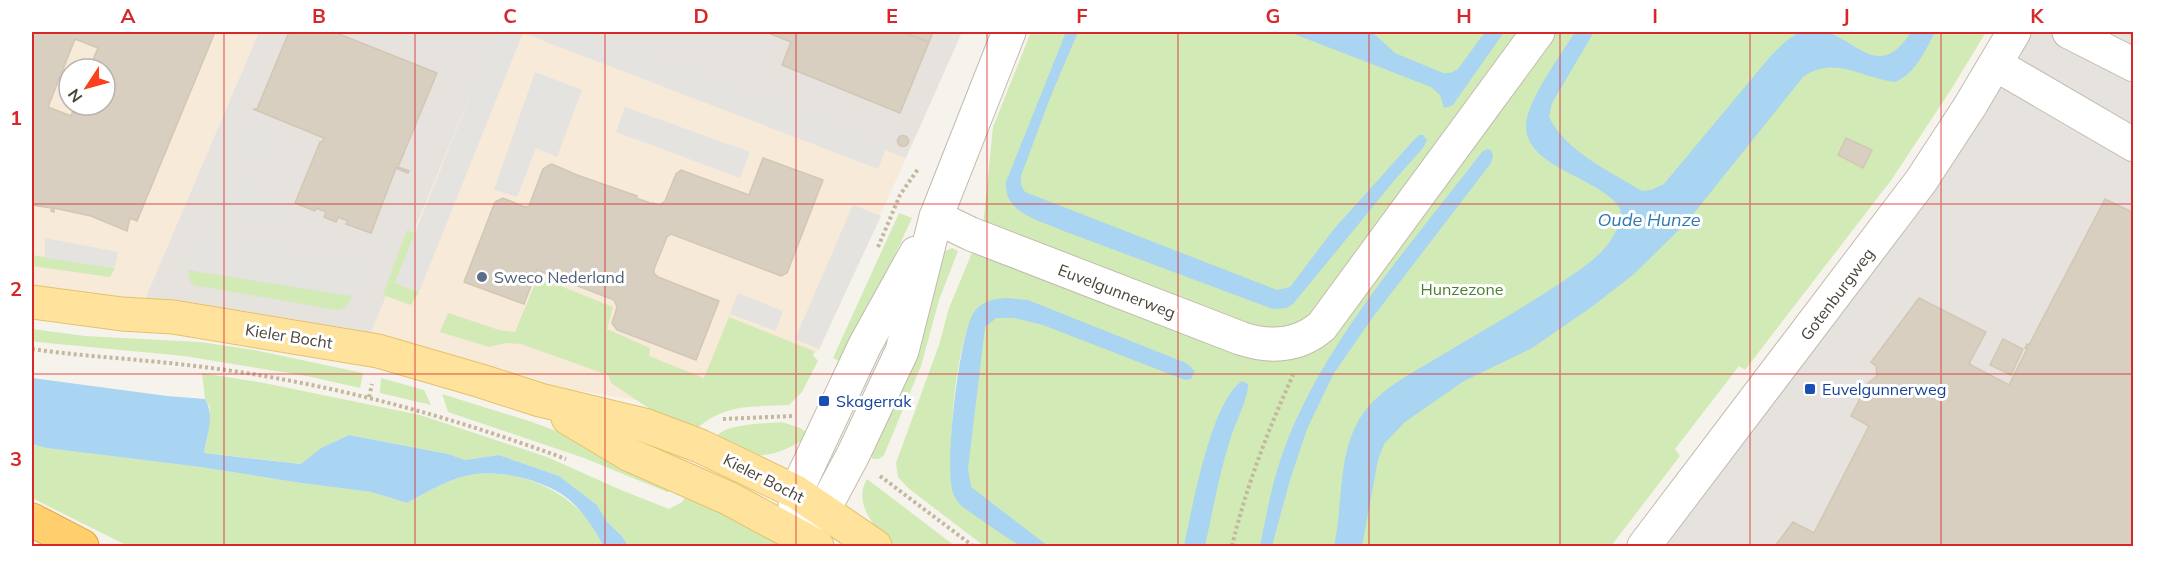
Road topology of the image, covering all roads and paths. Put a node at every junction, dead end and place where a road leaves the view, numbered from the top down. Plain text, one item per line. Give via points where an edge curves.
1 (1010, 32) edge
2 (1538, 32) edge
3 (2014, 32) edge
4 (2069, 32) edge
5 (1995, 64) junction
6 (2133, 65) edge
7 (2133, 146) edge
8 (936, 217) junction
9 (32, 302) edge
10 (1302, 339) junction
11 (32, 349) edge
12 (540, 400) junction
13 (441, 417) dead end
14 (881, 477) dead end
15 (796, 492) junction
16 (824, 509) junction
17 (32, 520) edge
18 (805, 539) edge
19 (82, 546) edge
20 (875, 546) edge
21 (973, 546) edge
22 (1232, 546) edge
23 (1644, 546) edge

1 - 8 street
2 - 10 street, Euvelgunnerweg via 1327,320
3 - 5 street, Gotenburgweg
4 - 6 street
5 - 7 street
5 - 23 street, Gotenburgweg via 1886,230
8 - 10 street, Euvelgunnerweg via 1257,344 1276,345
8 - 15 street via 865,345
8 - 16 street via 902,351
9 - 12 main road, Kieler Bocht via 173,317 378,351
10 - 22 path via 1297,366 1266,440
11 - 13 path via 259,375
12 - 15 main road, Kieler Bocht via 644,425 700,446
12 - 18 main road, Kieler Bocht via 630,454 728,498
14 - 21 path
15 - 16 main road, Kieler Bocht
15 - 18 street
16 - 18 street
16 - 20 main road, Kieler Bocht
17 - 19 highway

